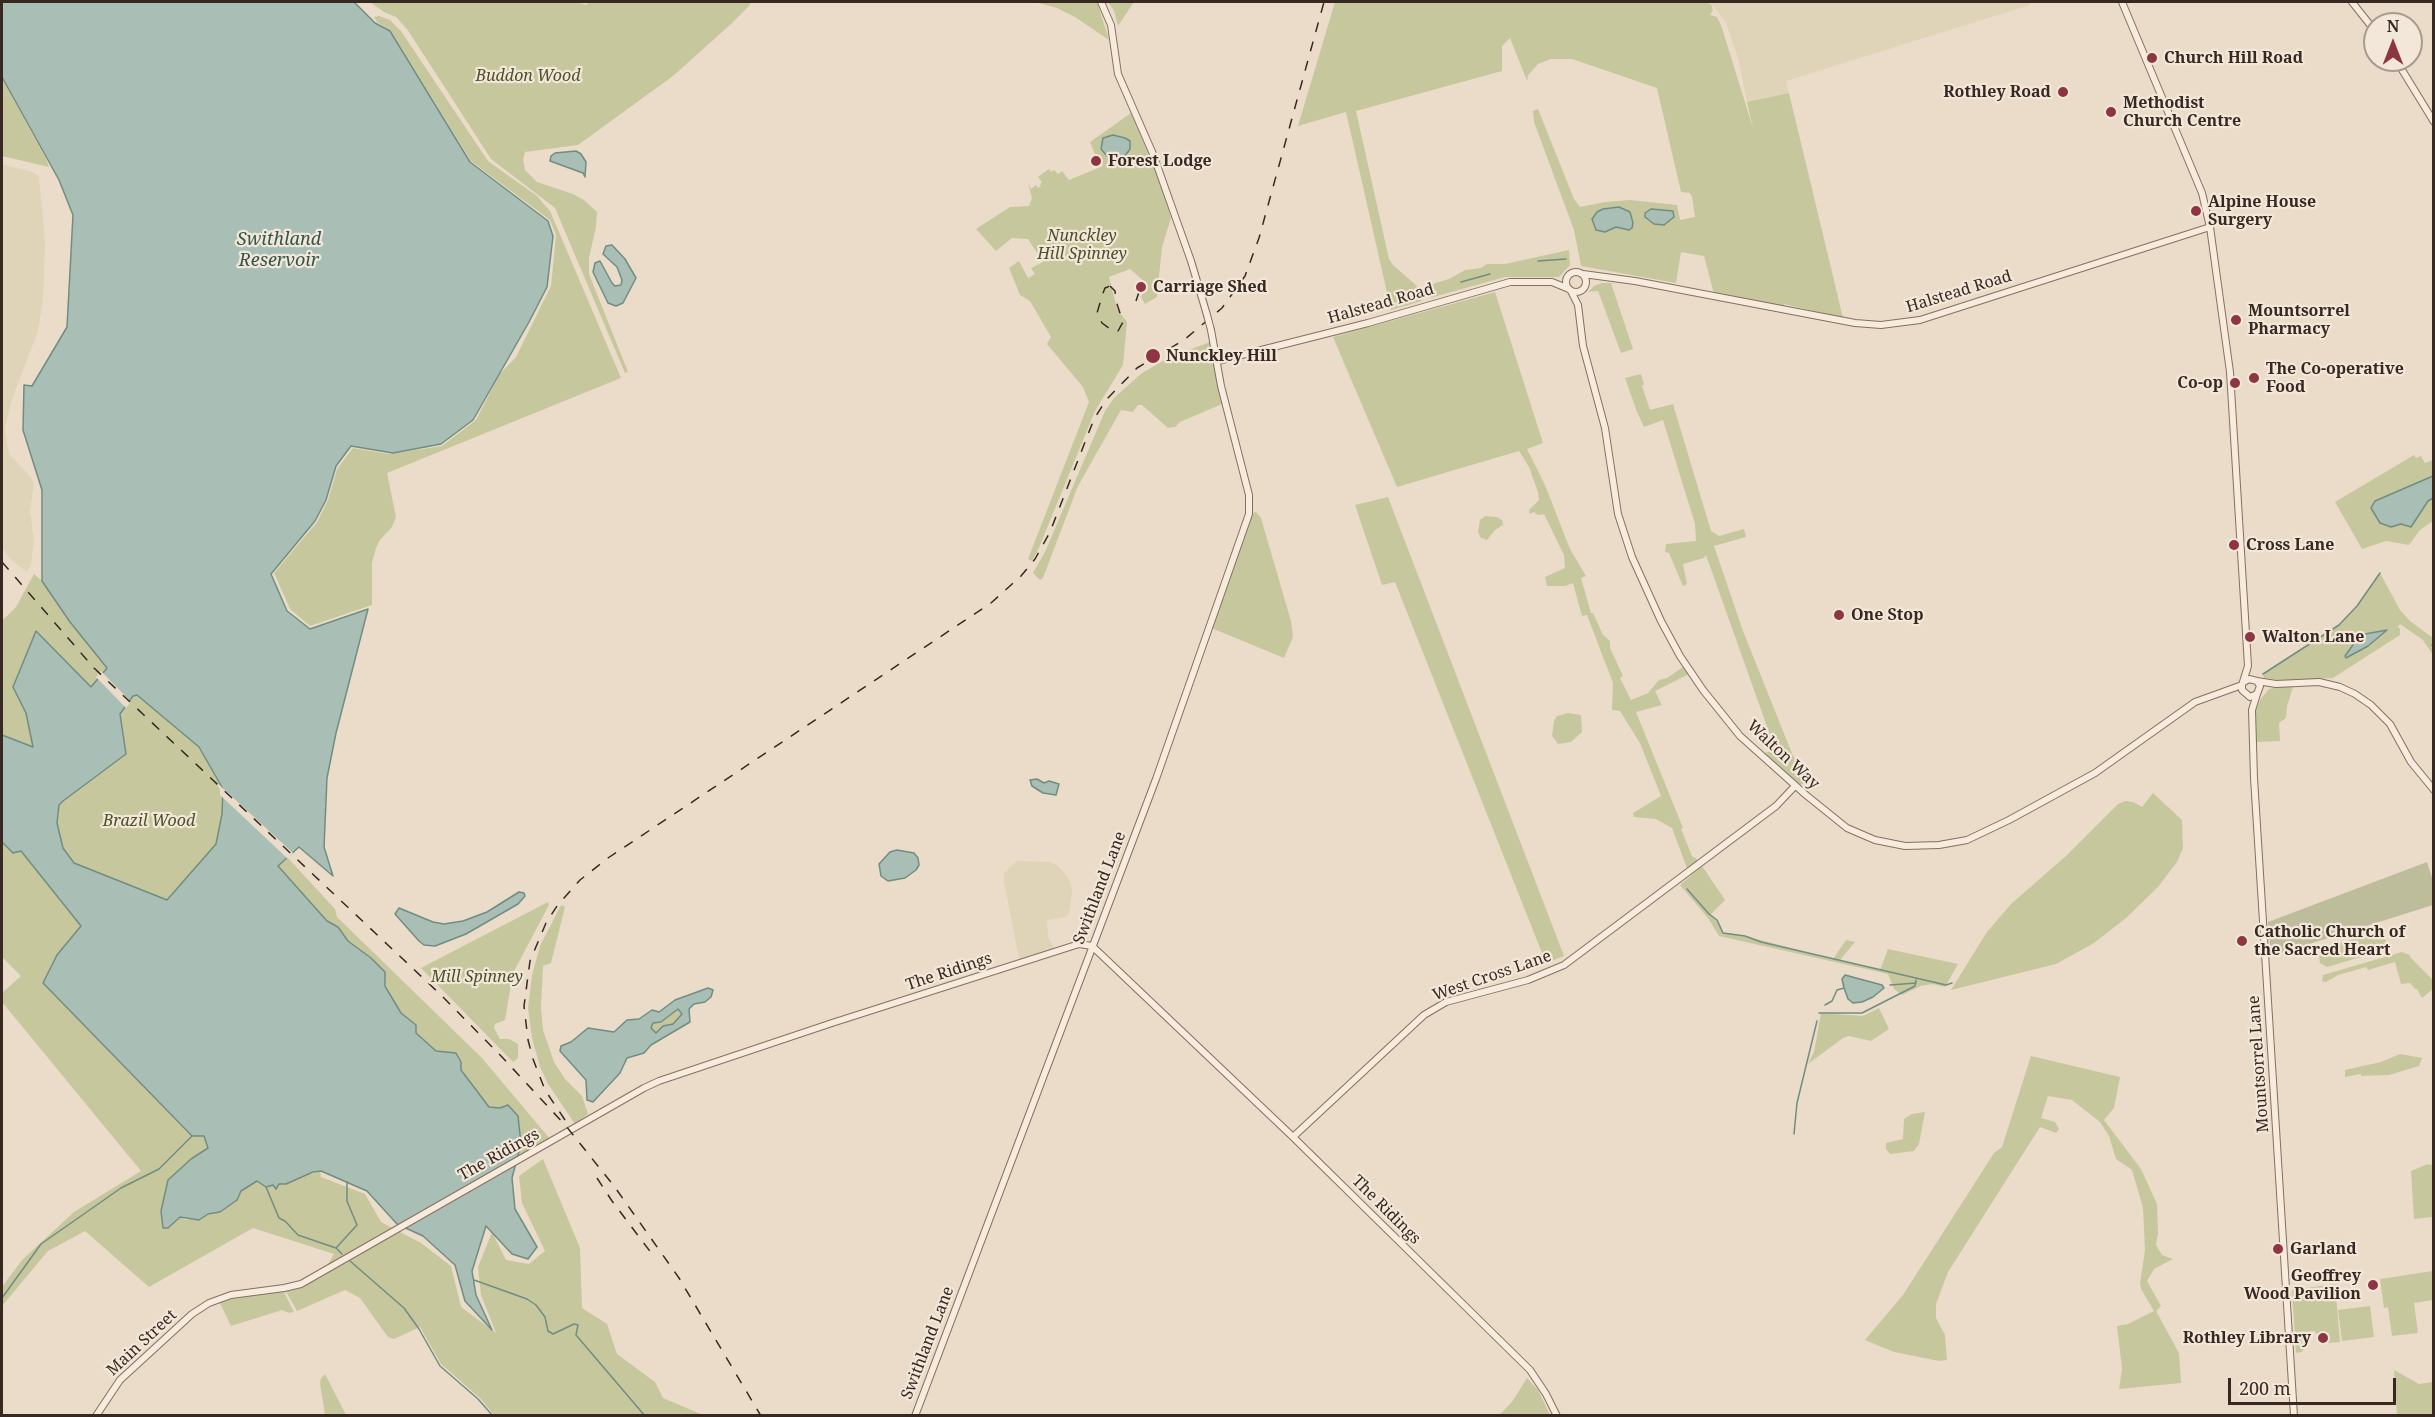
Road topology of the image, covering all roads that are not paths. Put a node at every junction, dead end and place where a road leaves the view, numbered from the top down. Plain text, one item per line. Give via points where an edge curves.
1 (1101, 2) edge
2 (2122, 2) edge
3 (2352, 2) edge
4 (2363, 16) edge
5 (2403, 72) edge
6 (2433, 122) edge
7 (2210, 227) junction
8 (1583, 274) junction
9 (1568, 276) junction
10 (1603, 278) junction
11 (1552, 282) junction
12 (1584, 288) junction
13 (1570, 290) junction
14 (1578, 305) junction
15 (1218, 361) junction
16 (2248, 666) junction
17 (2256, 680) junction
18 (2243, 683) junction
19 (2276, 684) junction
20 (2219, 692) junction
21 (2258, 693) junction
22 (2246, 696) junction
23 (2252, 710) junction
24 (1795, 786) junction
25 (2433, 790) edge
26 (1092, 946) junction
27 (1293, 1137) junction
28 (216, 1299) joint
29 (96, 1416) edge
30 (915, 1416) edge
31 (1557, 1416) edge
32 (2295, 1416) edge

1 - 15 street, Swithland Lane, bridge via 1111,25 1118,74 1154,154 1191,261
2 - 7 street via 2202,193
3 - 4 street
5 - 6 street
7 - 10 street, Halstead Road via 1897,324 1855,323
7 - 16 street via 2227,340
8 - 9 street via 1575,272
8 - 10 street, Halstead Road
8 - 12 street
9 - 11 street, Halstead Road
9 - 13 street via 1566,284
10 - 12 street
11 - 13 street, Halstead Road
11 - 15 street, Halstead Road via 1501,284
12 - 13 street via 1578,292
12 - 14 street, Walton Way
13 - 14 street, Walton Way
14 - 24 street, Walton Way via 1583,346 1609,452 1615,503 1647,591 1675,647 1703,690 1740,736
15 - 26 street, Swithland Lane via 1249,495 1249,514 1156,779
16 - 17 street
16 - 18 street
17 - 18 street
17 - 19 street
17 - 21 street via 2260,686
18 - 20 street, Walton Way
18 - 22 street
19 - 21 street
19 - 25 street via 2319,682 2355,694 2390,724 2411,762
20 - 22 street
20 - 24 street, Walton Way via 2185,708 2095,773 1967,840 1905,846 1875,840 1847,828
21 - 22 street
21 - 23 street, Mountsorrel Lane
22 - 23 street, Mountsorrel Lane
23 - 32 street, Mountsorrel Lane
24 - 27 street, West Cross Lane via 1776,806 1564,966 1446,1002 1429,1011
26 - 27 street, The Ridings
26 - 28 street, The Ridings via 1079,944 658,1081 301,1284
26 - 30 street, Swithland Lane
27 - 31 street, The Ridings via 1530,1370
28 - 29 street, Main Street via 192,1314 137,1363 120,1380

